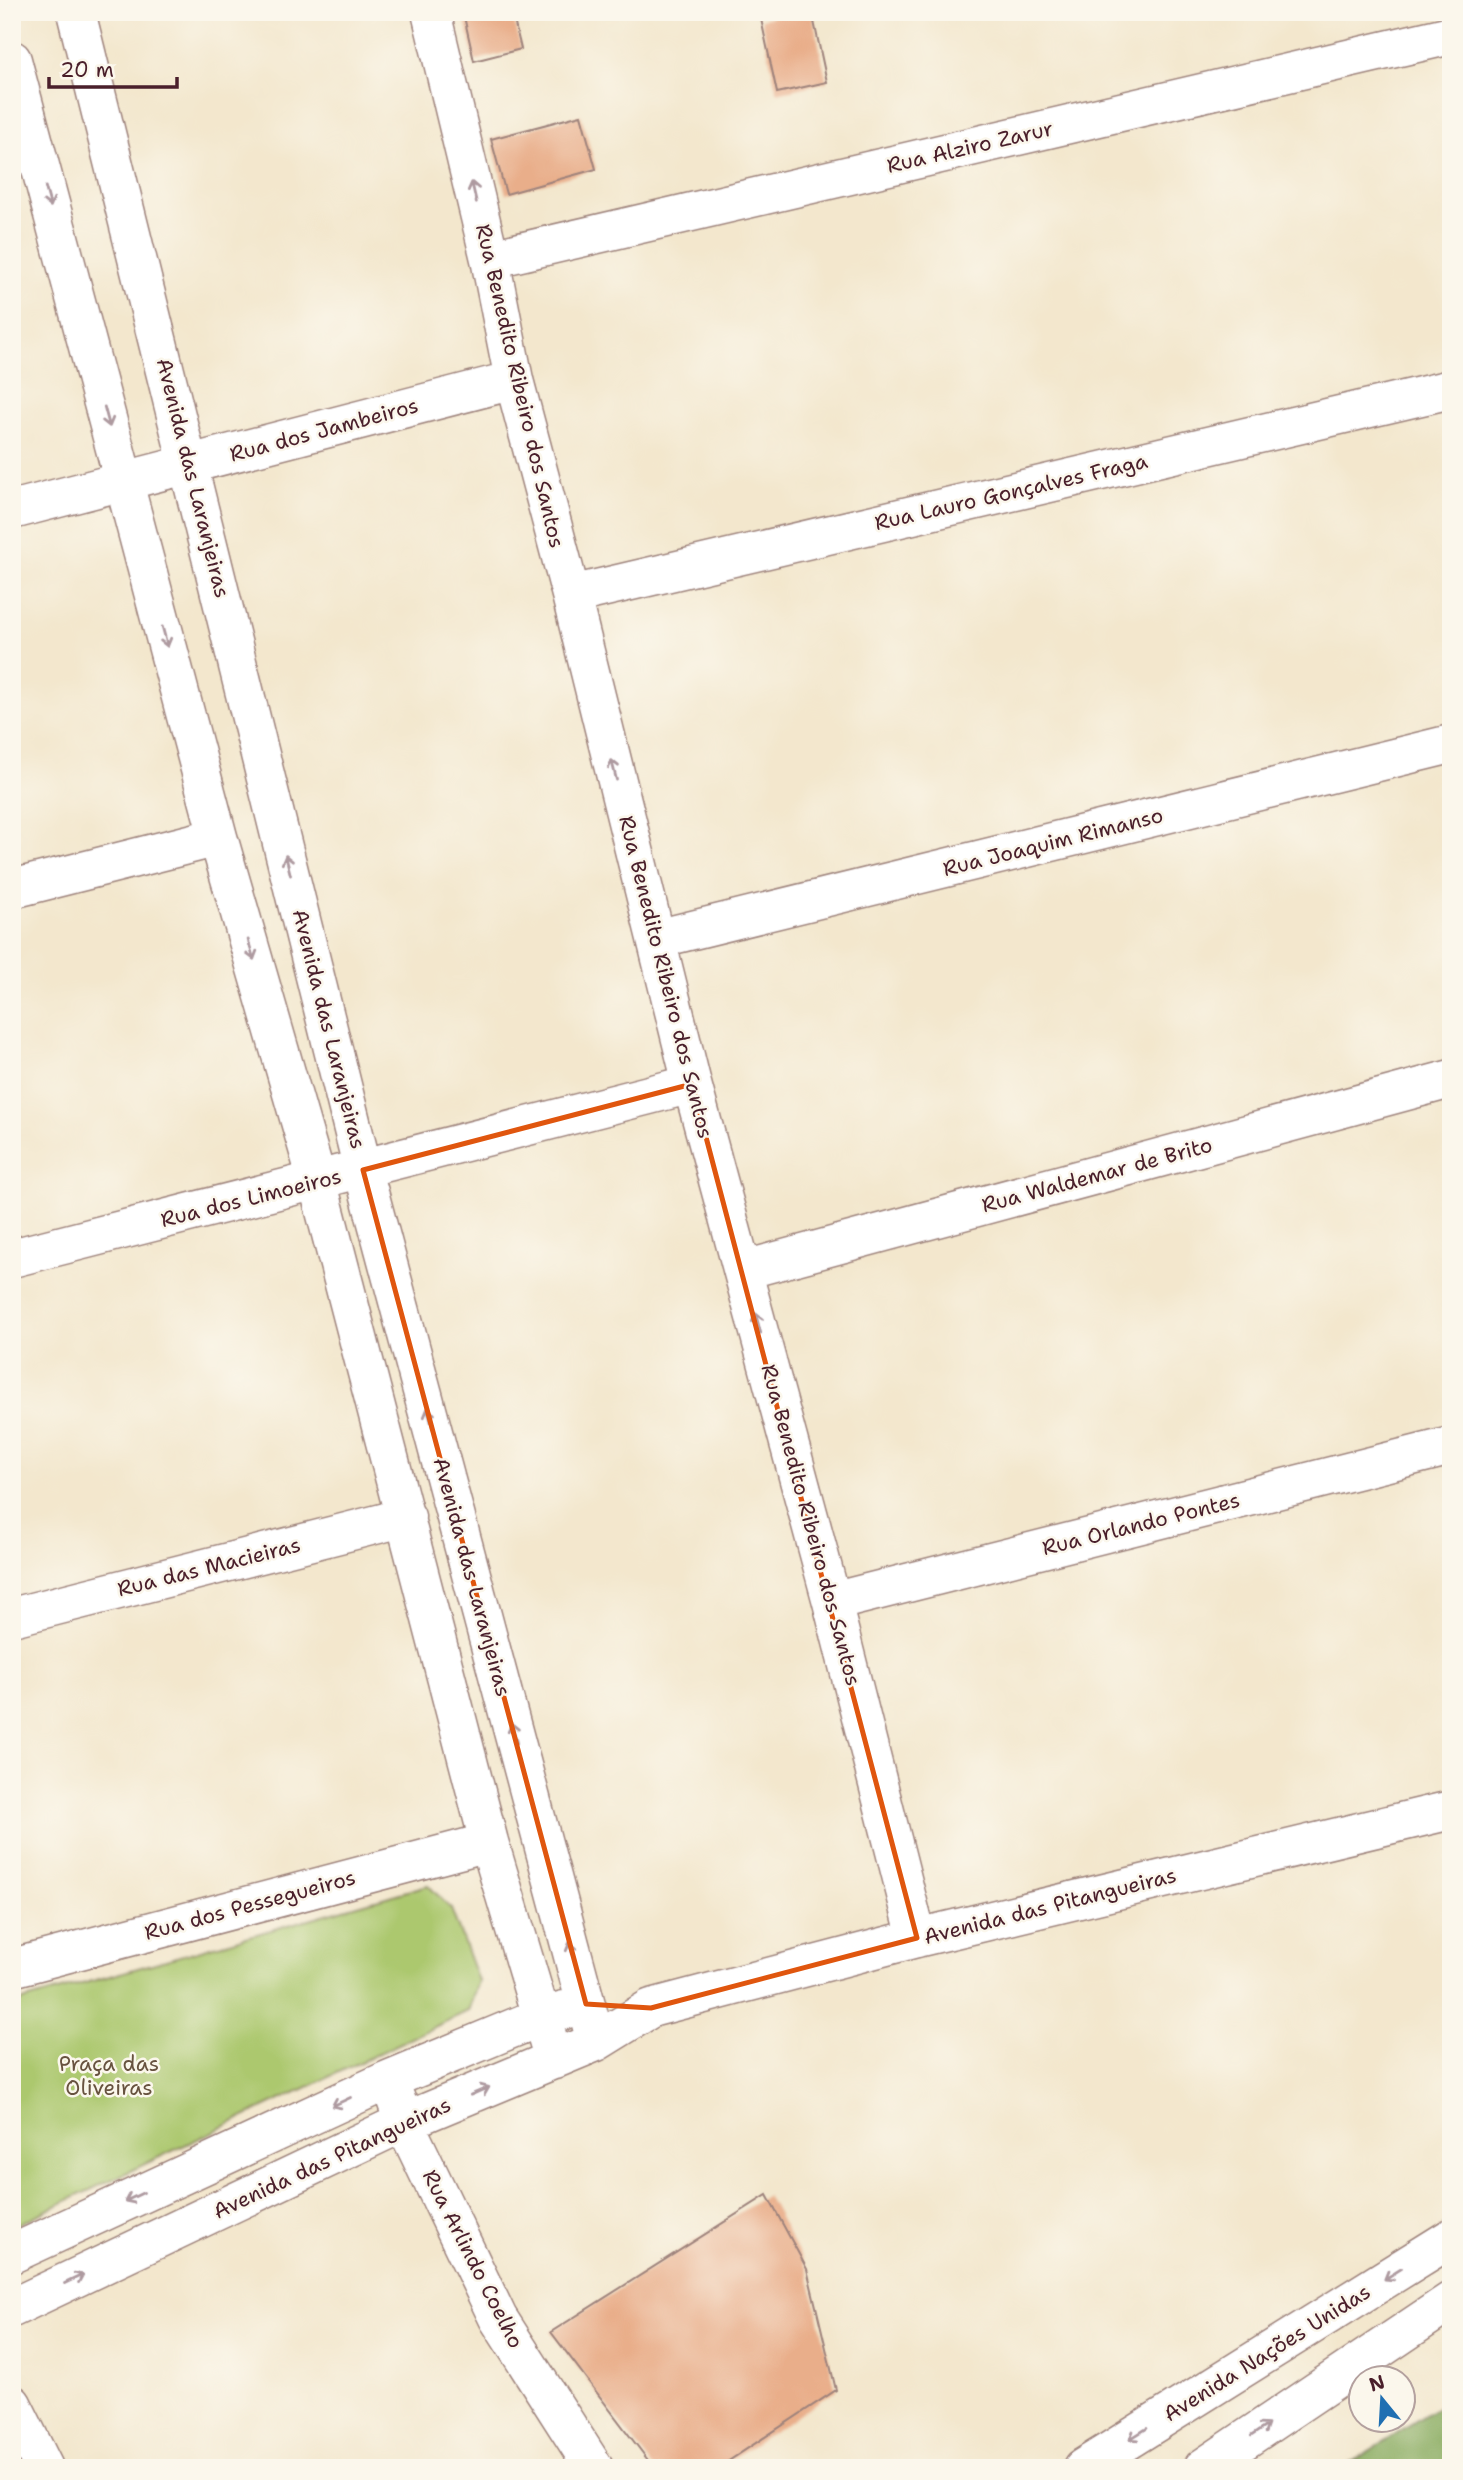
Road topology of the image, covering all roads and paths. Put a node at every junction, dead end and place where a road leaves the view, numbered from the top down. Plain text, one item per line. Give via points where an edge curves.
1 (76, 12) edge
2 (431, 12) edge
3 (1451, 34) edge
4 (12, 60) edge
5 (24, 150) edge
6 (490, 259) junction
7 (514, 380) junction
8 (1451, 389) edge
9 (190, 465) junction
10 (124, 482) junction
11 (12, 510) edge
12 (570, 595) junction
13 (1451, 744) edge
14 (218, 837) junction
15 (12, 889) edge
16 (656, 939) junction
17 (1451, 1079) edge
18 (692, 1084) junction
19 (363, 1170) junction
20 (317, 1180) junction
21 (12, 1258) edge
22 (744, 1270) junction
23 (1451, 1446) edge
24 (406, 1517) junction
25 (832, 1602) junction
26 (12, 1617) edge
27 (1451, 1810) edge
28 (489, 1843) junction
29 (918, 1938) junction
30 (12, 1968) edge
31 (586, 2004) junction
32 (651, 2008) junction
33 (540, 2017) junction
34 (596, 2042) junction
35 (554, 2060) junction
36 (388, 2080) junction
37 (404, 2122) junction
38 (1451, 2238) edge
39 (12, 2254) edge
40 (1451, 2301) edge
41 (12, 2308) edge
42 (12, 2404) edge
43 (44, 2468) edge
44 (594, 2468) edge
45 (1083, 2468) edge
46 (1203, 2468) edge

1 - 9 street, Avenida das Laranjeiras
6 -> 2 street, Rua Benedito Ribeiro dos Santos
3 - 6 street, Rua Alziro Zarur
4 - 5 street
5 -> 10 street
6 - 7 street, Rua Benedito Ribeiro dos Santos
7 - 9 street, Rua dos Jambeiros
7 - 12 street, Rua Benedito Ribeiro dos Santos
8 - 12 street, Rua Lauro Gonçalves Fraga
9 - 10 street, Rua dos Jambeiros
19 -> 9 street, Avenida das Laranjeiras
10 - 11 street, Rua dos Jambeiros
10 -> 14 street
16 -> 12 street, Rua Benedito Ribeiro dos Santos
13 - 16 street, Rua Joaquim Rimanso
14 - 15 street
14 -> 20 street
16 - 18 street, Rua Benedito Ribeiro dos Santos
17 - 22 street, Rua Waldemar de Brito
18 - 19 street, Rua dos Limoeiros
18 - 22 street, Rua Benedito Ribeiro dos Santos
19 - 20 street, Rua dos Limoeiros
31 -> 19 street, Avenida das Laranjeiras
20 - 21 street, Rua dos Limoeiros
20 - 24 street
25 -> 22 street, Rua Benedito Ribeiro dos Santos
23 - 25 street, Rua Orlando Pontes
24 - 26 street, Rua das Macieiras
24 - 28 street
25 - 29 street, Rua Benedito Ribeiro dos Santos
27 - 29 street, Avenida das Pitangueiras
28 - 30 street, Rua dos Pessegueiros
28 - 33 street
29 - 32 street, Avenida das Pitangueiras
31 - 32 street, Avenida das Pitangueiras
31 - 33 street, Avenida das Pitangueiras
31 - 34 street, Avenida das Laranjeiras
32 - 34 street, Avenida das Pitangueiras
33 - 35 street
33 - 36 street, Avenida das Pitangueiras
34 - 35 street, Avenida das Pitangueiras
37 -> 35 street, Avenida das Pitangueiras
36 - 37 street, Rua Arlindo Coelho
36 -> 39 street, Avenida das Pitangueiras
41 -> 37 street, Avenida das Pitangueiras
37 - 44 street, Rua Arlindo Coelho via 498,2318
38 -> 45 street, Avenida Nações Unidas
46 -> 40 street
42 - 43 street

